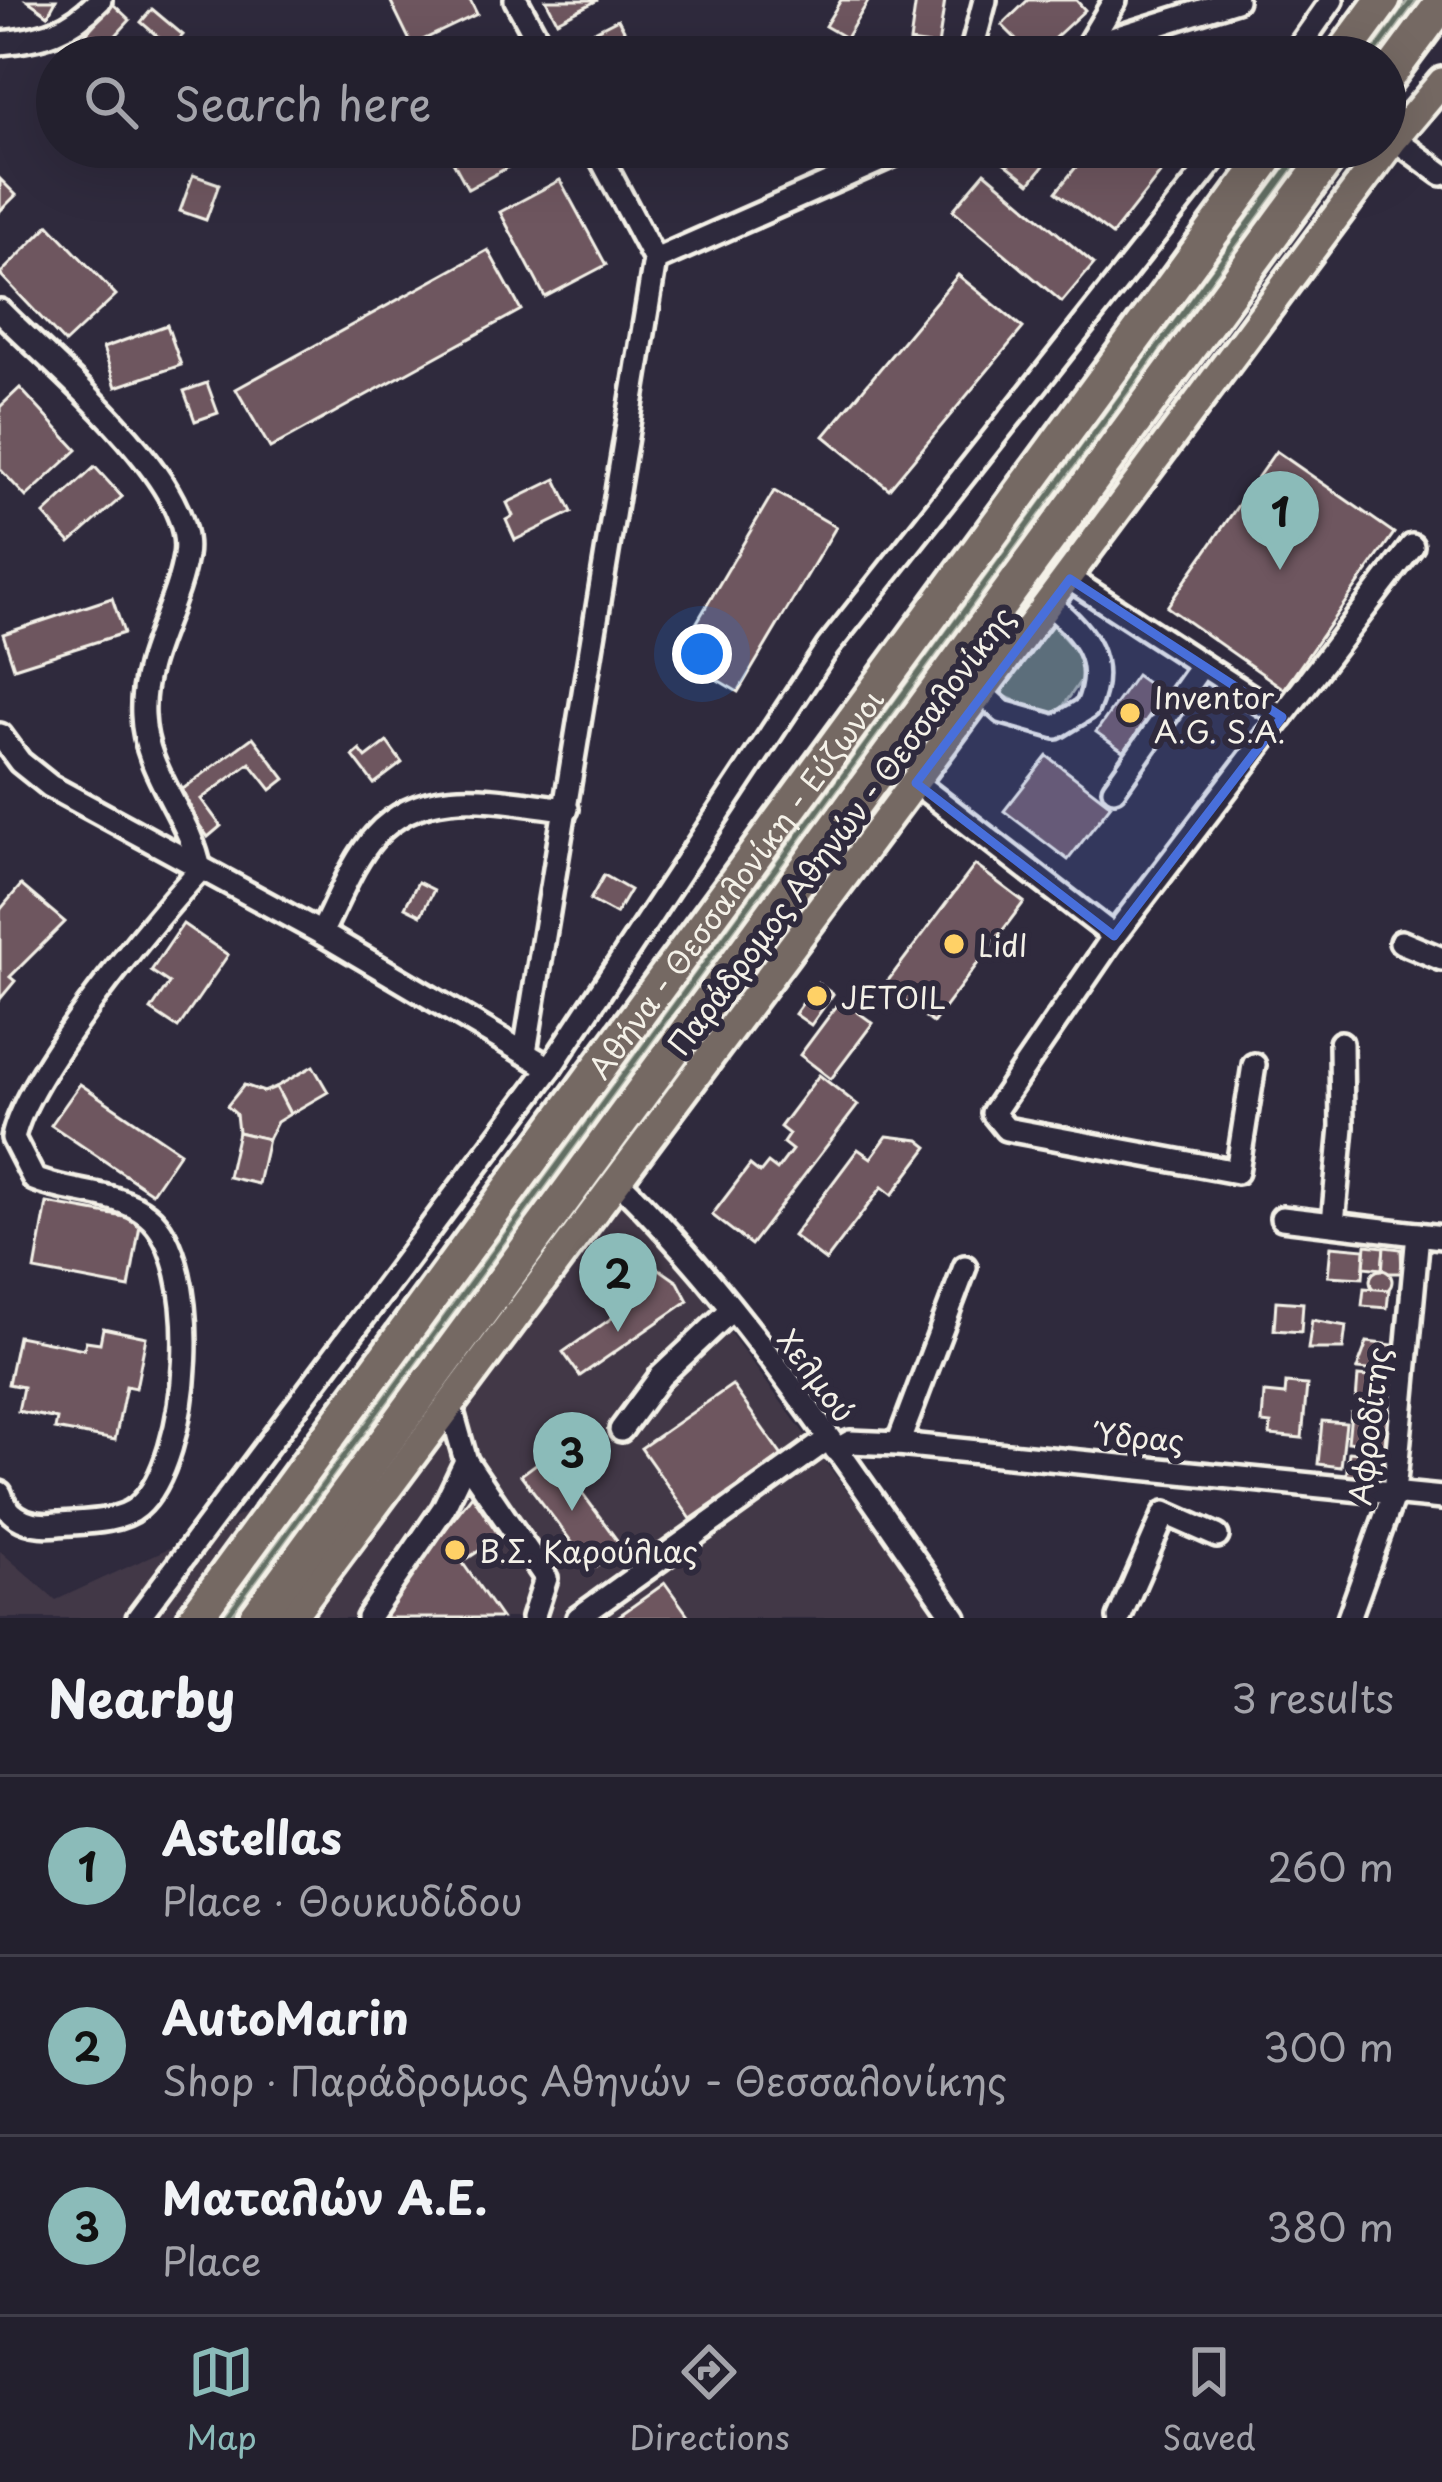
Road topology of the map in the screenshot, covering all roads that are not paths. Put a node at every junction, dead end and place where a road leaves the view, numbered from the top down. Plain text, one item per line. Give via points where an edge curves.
1 (100, 0) edge
2 (516, 0) edge
3 (985, 0) edge
4 (1115, 0) edge
5 (1236, 0) edge
6 (1332, 0) edge
7 (1383, 0) edge
8 (1442, 3) edge
9 (51, 36) edge
10 (536, 36) edge
11 (976, 36) edge
12 (1095, 36) edge
13 (1131, 36) edge
14 (1307, 36) edge
15 (1356, 36) edge
16 (36, 39) edge
17 (0, 44) edge
18 (1406, 52) edge
19 (1442, 82) edge
20 (1406, 125) edge
21 (1406, 148) edge
22 (606, 168) edge
23 (863, 168) edge
24 (1207, 168) edge
25 (1260, 168) edge
26 (1321, 168) edge
27 (1373, 168) edge
28 (1442, 174) edge
29 (656, 260) junction
30 (0, 311) edge
31 (1412, 546) dead end
32 (1070, 579) junction
33 (1050, 605) junction
34 (1202, 665) junction
35 (983, 694) junction
36 (1282, 717) junction
37 (0, 735) edge
38 (916, 783) junction
39 (1114, 789) dead end
40 (567, 809) junction
41 (200, 870) junction
42 (321, 933) junction
43 (1114, 936) junction
44 (1401, 942) dead end
45 (1442, 958) edge
46 (1341, 1043) dead end
47 (525, 1052) junction
48 (1254, 1066) dead end
49 (550, 1068) junction
50 (617, 1180) junction
51 (1282, 1218) dead end
52 (1333, 1223) junction
53 (1418, 1234) junction
54 (1442, 1237) edge
55 (965, 1267) dead end
56 (730, 1311) junction
57 (450, 1404) junction
58 (621, 1430) dead end
59 (832, 1444) junction
60 (898, 1444) junction
61 (466, 1461) junction
62 (0, 1493) edge
63 (1394, 1493) junction
64 (1442, 1498) edge
65 (1216, 1536) dead end
66 (137, 1618) edge
67 (195, 1618) edge
68 (256, 1618) edge
69 (291, 1618) edge
70 (368, 1618) edge
71 (532, 1618) edge
72 (578, 1618) edge
73 (955, 1618) edge
74 (1119, 1618) edge
75 (1348, 1618) edge

1 - 9 street
2 - 10 street
3 - 11 street
4 - 12 street
5 - 13 street
6 - 14 street
7 - 15 highway
8 - 18 highway
16 - 17 street
19 - 20 main road, Παράδρομος Αθηνών - Θεσσαλονίκης
21 - 28 street
22 - 29 street
23 - 29 street
24 - 49 street via 828,647
25 - 67 highway, Αθήνα - Θεσσαλονίκη - Εύζωνοι
26 - 68 highway, Αθήνα - Θεσσαλονίκη - Εύζωνοι
27 - 32 main road, Παράδρομος Αθηνών - Θεσσαλονίκης
29 - 40 street
30 - 41 street via 165,483 183,526 187,552 142,686 143,720 148,755
31 - 36 street
32 - 33 main road, Παράδρομος Αθηνών - Θεσσαλονίκης
32 - 34 street
33 - 35 main road, Παράδρομος Αθηνών - Θεσσαλονίκης
33 - 35 street via 1091,650 1097,668 1087,709 1056,727 1003,712
34 - 36 street
34 - 39 street
35 - 38 main road, Παράδρομος Αθηνών - Θεσσαλονίκης
36 - 43 street
37 - 41 street via 50,786
38 - 43 street
38 - 50 main road, Παράδρομος Αθηνών - Θεσσαλονίκης
40 - 42 street via 455,796 411,808 374,837
40 - 47 street
41 - 42 street
41 - 62 street via 125,958 28,1096 14,1138 34,1179 128,1203 150,1216 167,1243 185,1325 161,1474 136,1509 101,1520 23,1521
42 - 47 street
43 - 48 street via 993,1112 1006,1129 1237,1172
44 - 45 street
46 - 52 street
47 - 49 street
49 - 66 street
50 - 56 street, Χελμού
50 - 57 main road, Παράδρομος Αθηνών - Θεσσαλονίκης
51 - 52 street
52 - 53 street
53 - 54 street
53 - 63 street, Αφροδίτης
55 - 60 street
56 - 58 street via 661,1376
56 - 59 street, Χελμού
57 - 61 street
57 - 69 main road, Παράδρομος Αθηνών - Θεσσαλονίκης
59 - 60 street, Ύδρας
59 - 72 street
59 - 73 street, Χελμού
60 - 63 street, Ύδρας
61 - 70 street
61 - 71 street via 546,1578
63 - 64 street, Ύδρας
63 - 75 street, Αφροδίτης
65 - 74 street via 1165,1513

